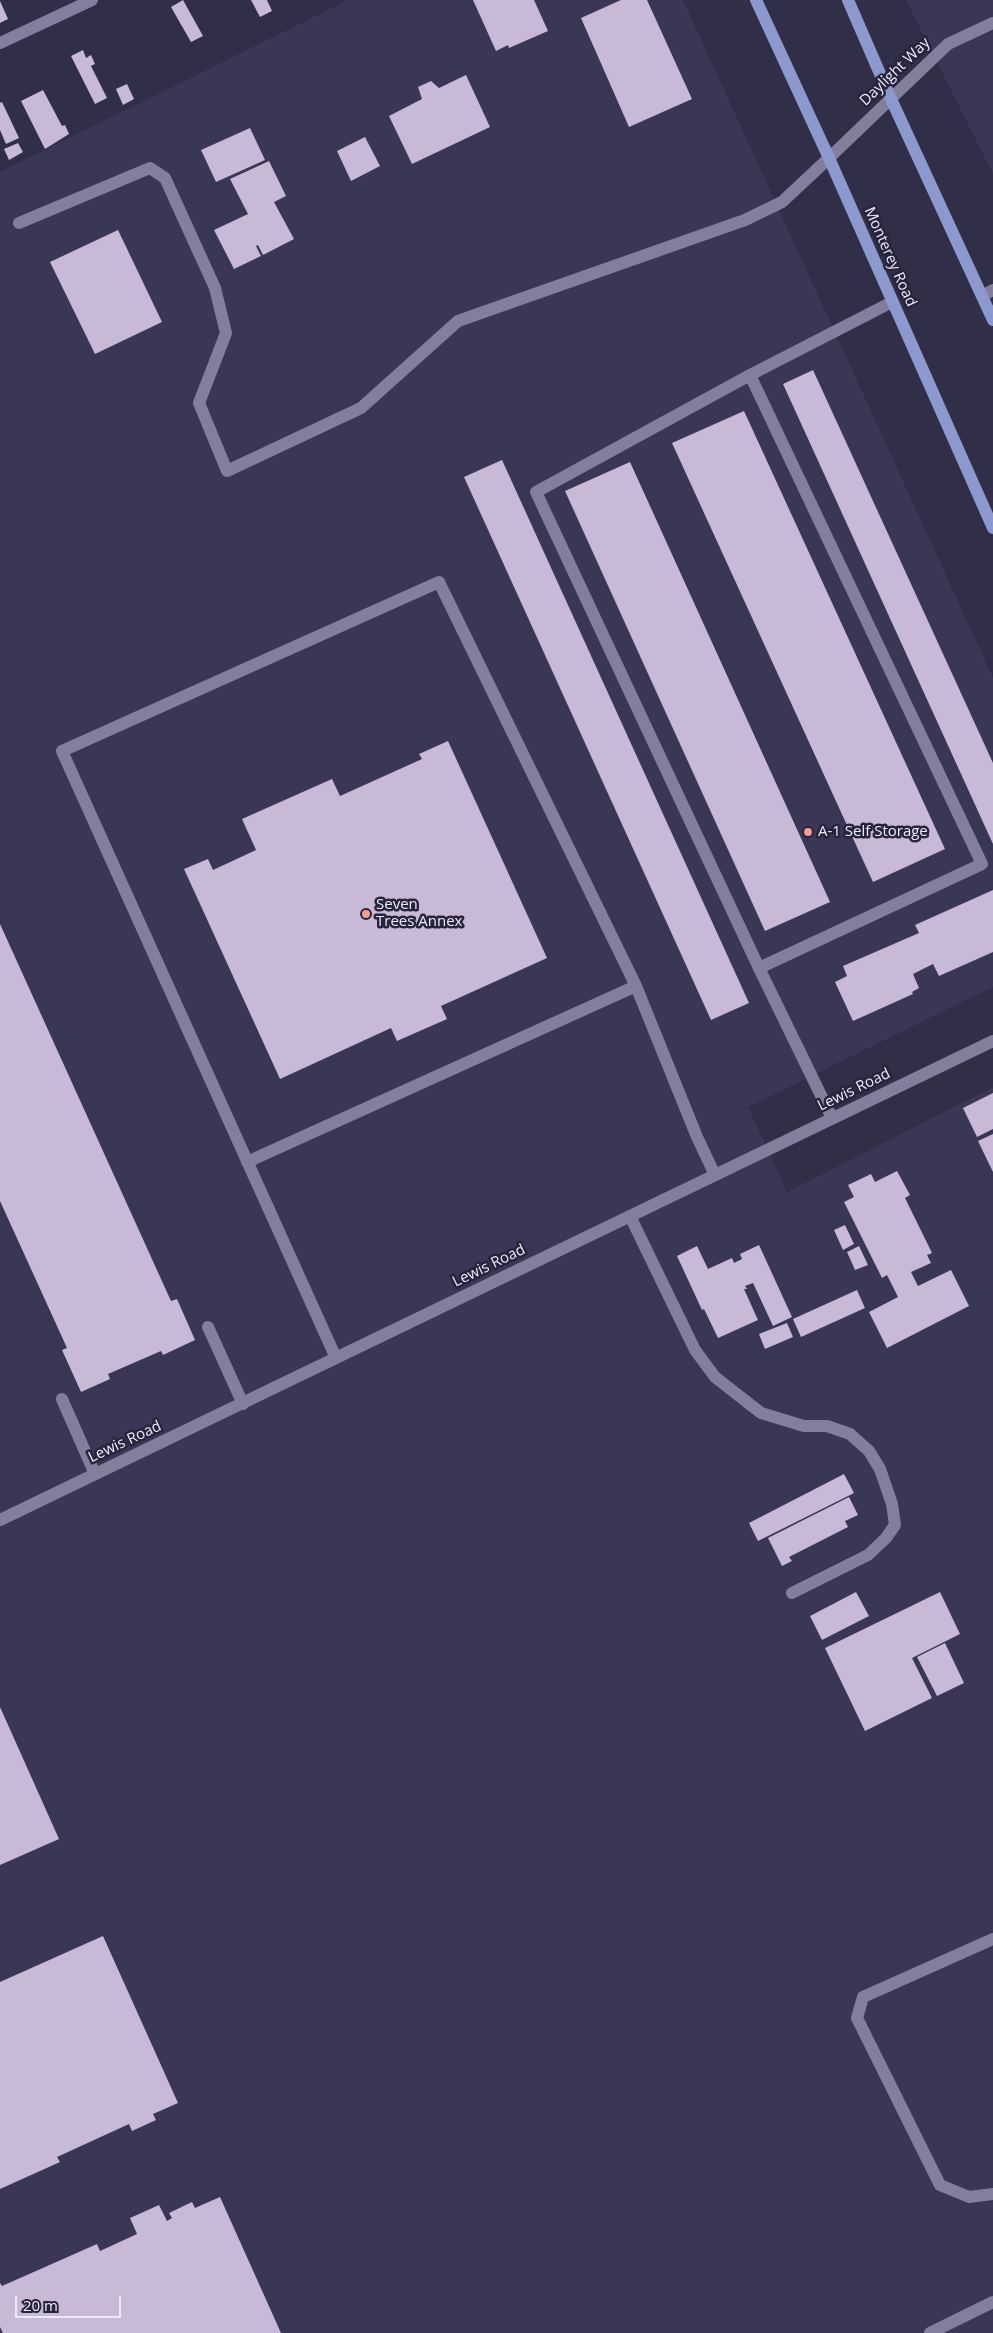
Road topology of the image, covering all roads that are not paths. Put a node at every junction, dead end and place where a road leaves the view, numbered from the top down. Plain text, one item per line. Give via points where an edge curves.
1 (92, 0) edge
2 (756, 0) edge
3 (848, 0) edge
4 (993, 23) edge
5 (0, 44) edge
6 (891, 99) junction
7 (829, 158) junction
8 (19, 222) dead end
9 (987, 293) edge
10 (892, 302) junction
11 (993, 320) edge
12 (750, 375) junction
13 (993, 528) edge
14 (759, 968) junction
15 (636, 986) junction
16 (993, 1041) edge
17 (832, 1118) junction
18 (247, 1162) junction
19 (715, 1175) junction
20 (630, 1216) junction
21 (208, 1327) dead end
22 (336, 1358) junction
23 (62, 1400) dead end
24 (243, 1404) junction
25 (95, 1474) junction
26 (0, 1520) edge
27 (792, 1593) dead end
28 (993, 1939) edge
29 (993, 2194) edge
30 (993, 2302) edge
31 (930, 2333) edge

1 - 5 street
2 - 7 main road, Monterey Road
3 - 6 main road
4 - 6 street, Daylight Way via 948,44
6 - 7 street, Daylight Way
6 - 9 main road
7 - 8 street, Daylight Way via 782,202 745,220 458,321 362,408 227,471 199,402 226,333 215,288 165,178 150,168
7 - 10 main road, Monterey Road
9 - 11 main road
10 - 12 street
10 - 13 main road, Monterey Road
12 - 14 street via 536,492
12 - 14 street via 982,864
14 - 17 street
15 - 18 street
15 - 18 street via 439,582 62,751
15 - 19 street
16 - 17 street, Lewis Road
17 - 19 street, Lewis Road
18 - 22 street
19 - 20 street, Lewis Road
20 - 22 street, Lewis Road
20 - 27 street via 695,1350 714,1378 761,1413 804,1426 827,1426 850,1434 869,1451 880,1469 894,1518 894,1525 886,1538 868,1555
21 - 24 street
22 - 24 street, Lewis Road
23 - 25 street
24 - 25 street, Lewis Road
25 - 26 street, Lewis Road
28 - 29 street via 863,1997 857,2018 940,2185 969,2197
30 - 31 street

